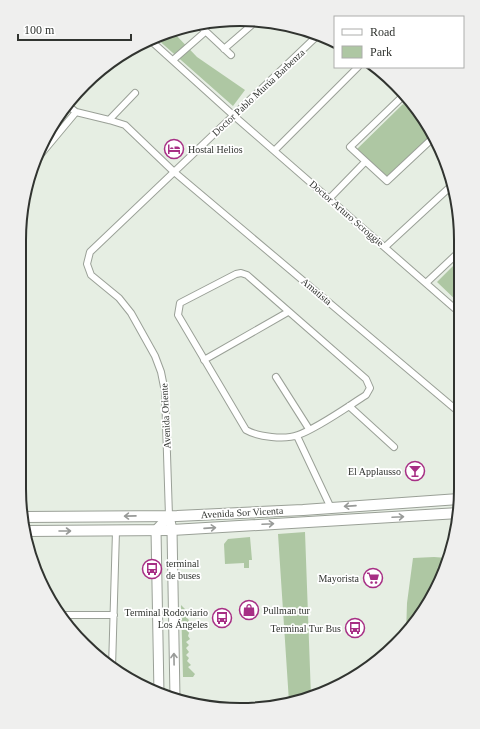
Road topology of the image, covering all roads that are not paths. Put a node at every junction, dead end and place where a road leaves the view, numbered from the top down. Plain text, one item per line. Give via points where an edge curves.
1 (251, 26) edge
2 (203, 29) edge
3 (206, 32) junction
4 (314, 39) edge
5 (154, 44) edge
6 (224, 49) junction
7 (231, 55) dead end
8 (173, 60) junction
9 (357, 68) edge
10 (135, 93) dead end
11 (400, 98) edge
12 (71, 108) edge
13 (76, 112) junction
14 (233, 114) junction
15 (109, 120) junction
16 (430, 141) edge
17 (47, 146) edge
18 (275, 150) junction
19 (365, 162) junction
20 (173, 171) junction
21 (448, 189) edge
22 (329, 198) junction
23 (384, 247) junction
24 (454, 257) edge
25 (88, 270) joint
26 (426, 283) junction
27 (454, 308) edge
28 (288, 312) junction
29 (204, 360) junction
30 (276, 377) dead end
31 (349, 406) junction
32 (454, 408) edge
33 (309, 429) junction
34 (297, 436) junction
35 (394, 447) dead end
36 (454, 499) edge
37 (318, 508) junction
38 (331, 508) junction
39 (453, 513) edge
40 (169, 516) junction
41 (28, 517) edge
42 (309, 522) junction
43 (156, 530) junction
44 (172, 530) junction
45 (30, 531) edge
46 (116, 531) junction
47 (173, 591) junction
48 (157, 594) junction
49 (66, 614) edge
50 (114, 615) junction
51 (112, 661) edge
52 (159, 681) junction
53 (159, 687) edge
54 (175, 687) junction
55 (175, 693) edge

1 - 6 street
2 - 3 street
3 - 6 street
3 - 8 street
4 - 14 street, Doctor Pablo Murúa Barbenza
5 - 8 street, Doctor Arturo Scroggie
6 - 7 street
8 - 14 street, Doctor Arturo Scroggie
9 - 18 street
10 - 15 street
11 - 19 street via 350,147
12 - 13 street
13 - 15 street, Amatista
13 - 17 street
14 - 18 street, Doctor Arturo Scroggie
14 - 20 street, Doctor Pablo Murúa Barbenza
15 - 20 street, Amatista via 124,125
16 - 19 street via 387,181
18 - 22 street, Doctor Arturo Scroggie
19 - 22 street
20 - 25 street, Doctor Pablo Murúa Barbenza via 90,252
20 - 32 street, Amatista
21 - 23 street
22 - 23 street, Doctor Arturo Scroggie
23 - 26 street, Doctor Arturo Scroggie
24 - 26 street
25 - 40 street, Avenida Oriente via 128,308 158,364 165,392
26 - 27 street, Doctor Arturo Scroggie
28 - 29 street
28 - 29 street via 247,275 241,273 180,303 178,315
28 - 31 street via 369,383 368,393
29 - 34 street via 246,430 267,437
30 - 33 street
31 - 33 street
31 - 35 street
33 - 34 street
34 - 38 street
36 -> 38 main road, Avenida Sor Vicenta
37 - 38 main road, Avenida Sor Vicenta
37 - 40 main road, Avenida Sor Vicenta
37 - 42 main road
42 -> 39 main road, Avenida Sor Vicenta
40 -> 41 main road, Avenida Sor Vicenta
40 - 43 main road
40 - 44 main road, Avenida Oriente
44 -> 42 main road, Avenida Sor Vicenta
43 - 44 main road, Avenida Sor Vicenta
43 - 46 main road, Avenida Sor Vicenta
43 - 48 main road
44 - 47 main road, Avenida Oriente
45 -> 46 main road, Avenida Sor Vicenta
46 - 50 street
47 - 48 main road
54 -> 47 main road, Avenida Oriente
48 - 52 main road
49 - 50 street
50 - 51 street
52 - 53 main road
52 - 54 main road via 163,687
54 - 55 main road, Avenida Oriente

